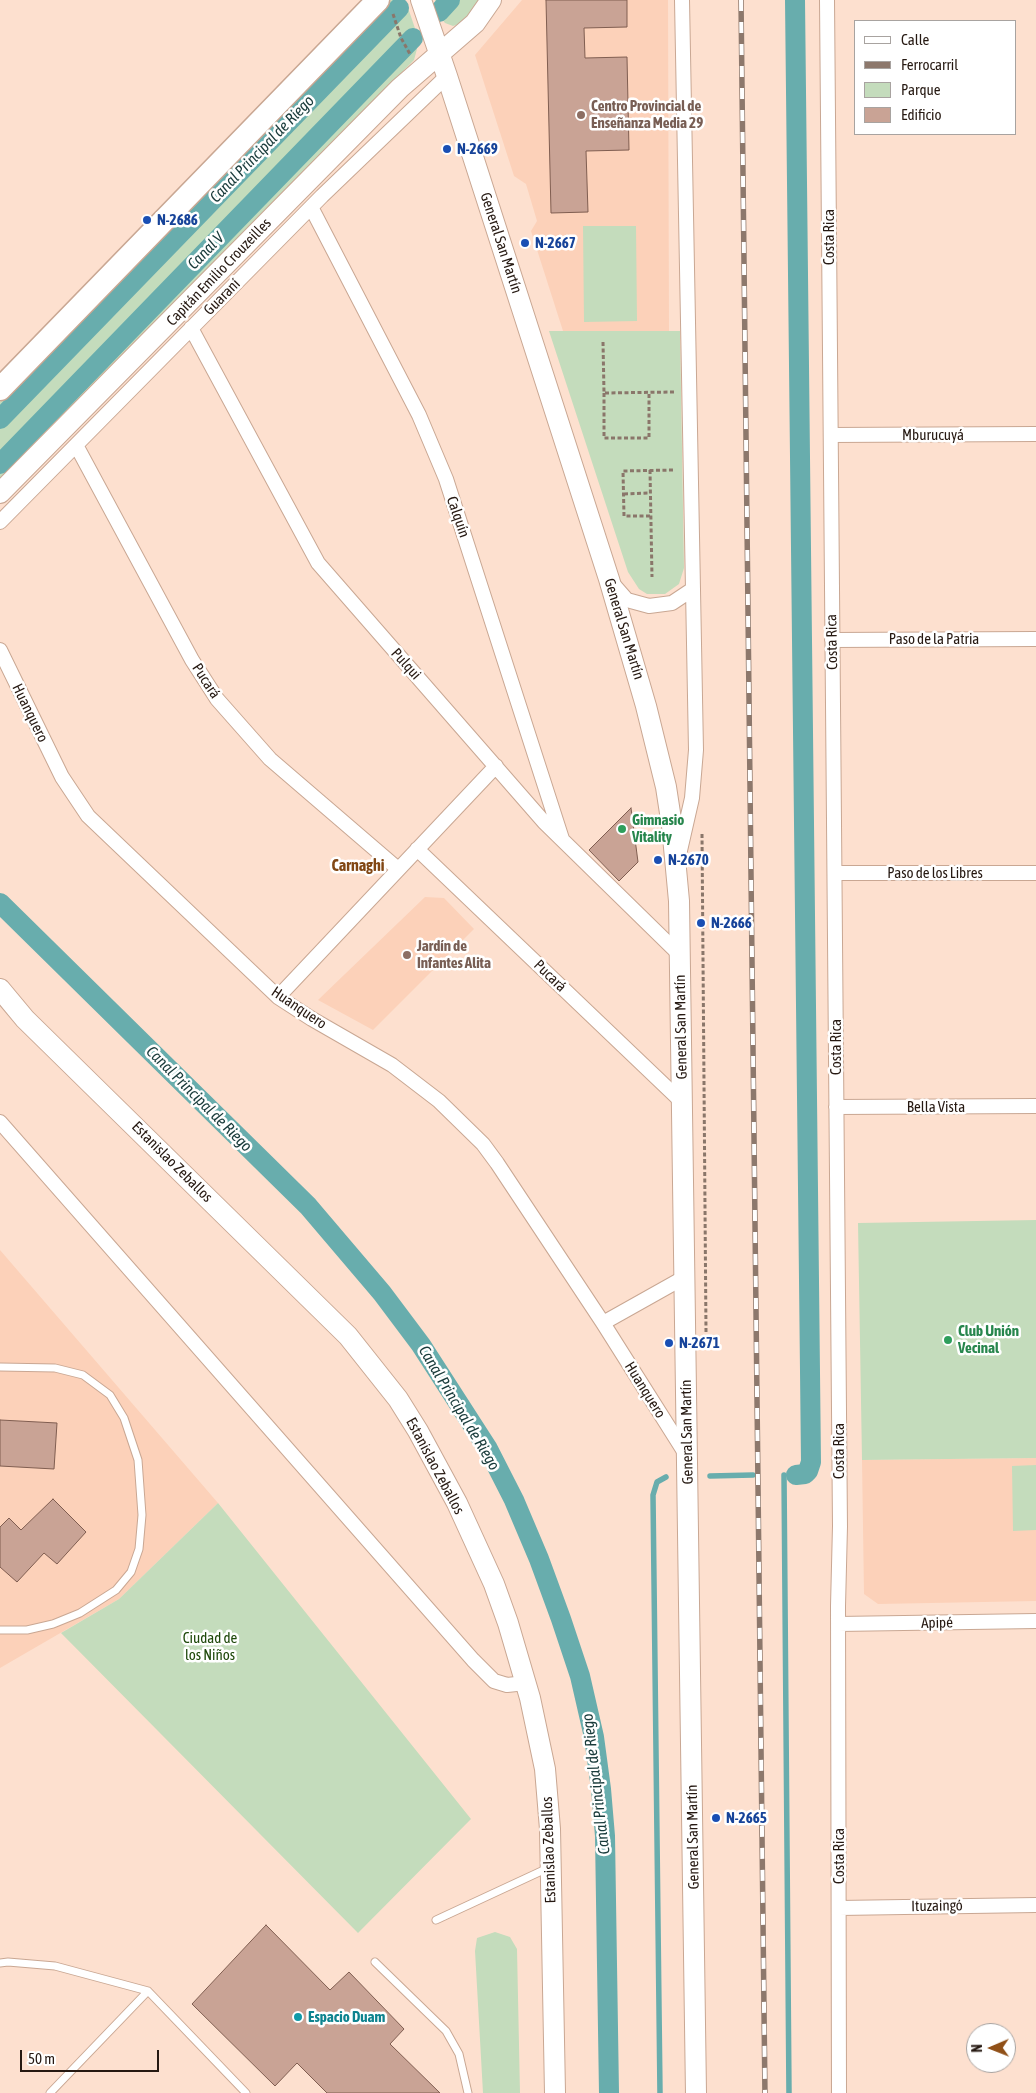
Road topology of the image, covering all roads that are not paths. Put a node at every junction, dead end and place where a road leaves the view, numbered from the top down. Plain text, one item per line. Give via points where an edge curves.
1 (378, 0) edge
2 (421, 0) edge
3 (492, 0) edge
4 (682, 0) edge
5 (827, 0) edge
6 (440, 53) junction
7 (447, 76) junction
8 (311, 207) junction
9 (191, 328) junction
10 (0, 389) edge
11 (1036, 434) edge
12 (831, 436) junction
13 (76, 444) junction
14 (0, 493) edge
15 (0, 522) edge
16 (609, 579) junction
17 (693, 590) junction
18 (1036, 639) edge
19 (832, 640) junction
20 (0, 650) edge
21 (496, 766) junction
22 (564, 844) junction
23 (417, 849) junction
24 (676, 863) junction
25 (398, 869) junction
26 (834, 873) junction
27 (1036, 873) edge
28 (680, 955) junction
29 (0, 990) edge
30 (278, 997) junction
31 (682, 1103) junction
32 (1036, 1106) edge
33 (836, 1108) junction
34 (0, 1122) edge
35 (685, 1277) junction
36 (603, 1323) junction
37 (0, 1367) edge
38 (688, 1458) junction
39 (1036, 1621) edge
40 (838, 1624) junction
41 (0, 1630) edge
42 (526, 1683) junction
43 (551, 1867) junction
44 (1036, 1905) edge
45 (839, 1908) junction
46 (436, 1920) dead end
47 (375, 1962) dead end
48 (0, 1963) edge
49 (148, 1991) junction
50 (50, 2093) edge
51 (246, 2093) edge
52 (468, 2093) edge
53 (555, 2093) edge
54 (696, 2093) edge
55 (839, 2093) edge

1 - 10 main road
2 - 6 main road, General San Martín
3 - 6 main road, Capitán Emilio Crouzeilles via 475,23
4 - 17 street
5 - 12 street, Costa Rica
6 - 7 main road, General San Martín
6 - 14 main road, Capitán Emilio Crouzeilles via 395,92
7 - 8 street, Guaraní
7 - 16 main road, General San Martín
8 - 9 street, Guaraní
8 - 22 street, Calquín via 419,415 446,479
9 - 13 street, Guaraní
9 - 21 street, Pulqui via 318,563
11 - 12 street, Mburucuyá
12 - 19 street, Costa Rica
13 - 15 street, Guaraní
13 - 25 street, Pucará via 216,699 270,759
16 - 17 street via 627,600 649,606 672,603
16 - 24 main road, General San Martín via 657,746
17 - 24 street via 695,772 687,823
18 - 19 street, Paso de la Patria
19 - 26 street, Costa Rica
20 - 30 street, Huanquero via 62,777 88,816
21 - 22 street, Pulqui
21 - 23 street
22 - 28 street, Pulqui
23 - 25 street
23 - 31 street, Pucará
24 - 28 main road, General San Martín
25 - 30 street
26 - 27 street, Paso de los Libres
26 - 33 street, Costa Rica
28 - 31 main road, General San Martín
29 - 42 main road, Estanislao Zeballos via 348,1336 374,1366 418,1431 457,1504 494,1584
30 - 36 street, Huanquero via 392,1065 464,1124 498,1163
31 - 35 main road, General San Martín
32 - 33 street, Bella Vista
33 - 40 street, Costa Rica
34 - 42 street via 473,1660 494,1681 507,1685
35 - 36 street
35 - 38 main road, General San Martín
36 - 38 street, Huanquero
37 - 41 lane via 55,1368 83,1374 110,1395 124,1418 138,1460 142,1515 139,1549 130,1572 116,1590 80,1613 53,1624 27,1630
38 - 54 main road, General San Martín
39 - 40 street, Apipé
40 - 45 street, Costa Rica
42 - 43 main road, Estanislao Zeballos via 545,1769
43 - 46 lane
43 - 53 main road, Estanislao Zeballos
44 - 45 street, Ituzaingó
45 - 55 street, Costa Rica
47 - 52 lane via 446,2031 459,2054
48 - 49 lane via 55,1966
49 - 50 lane
49 - 51 lane

